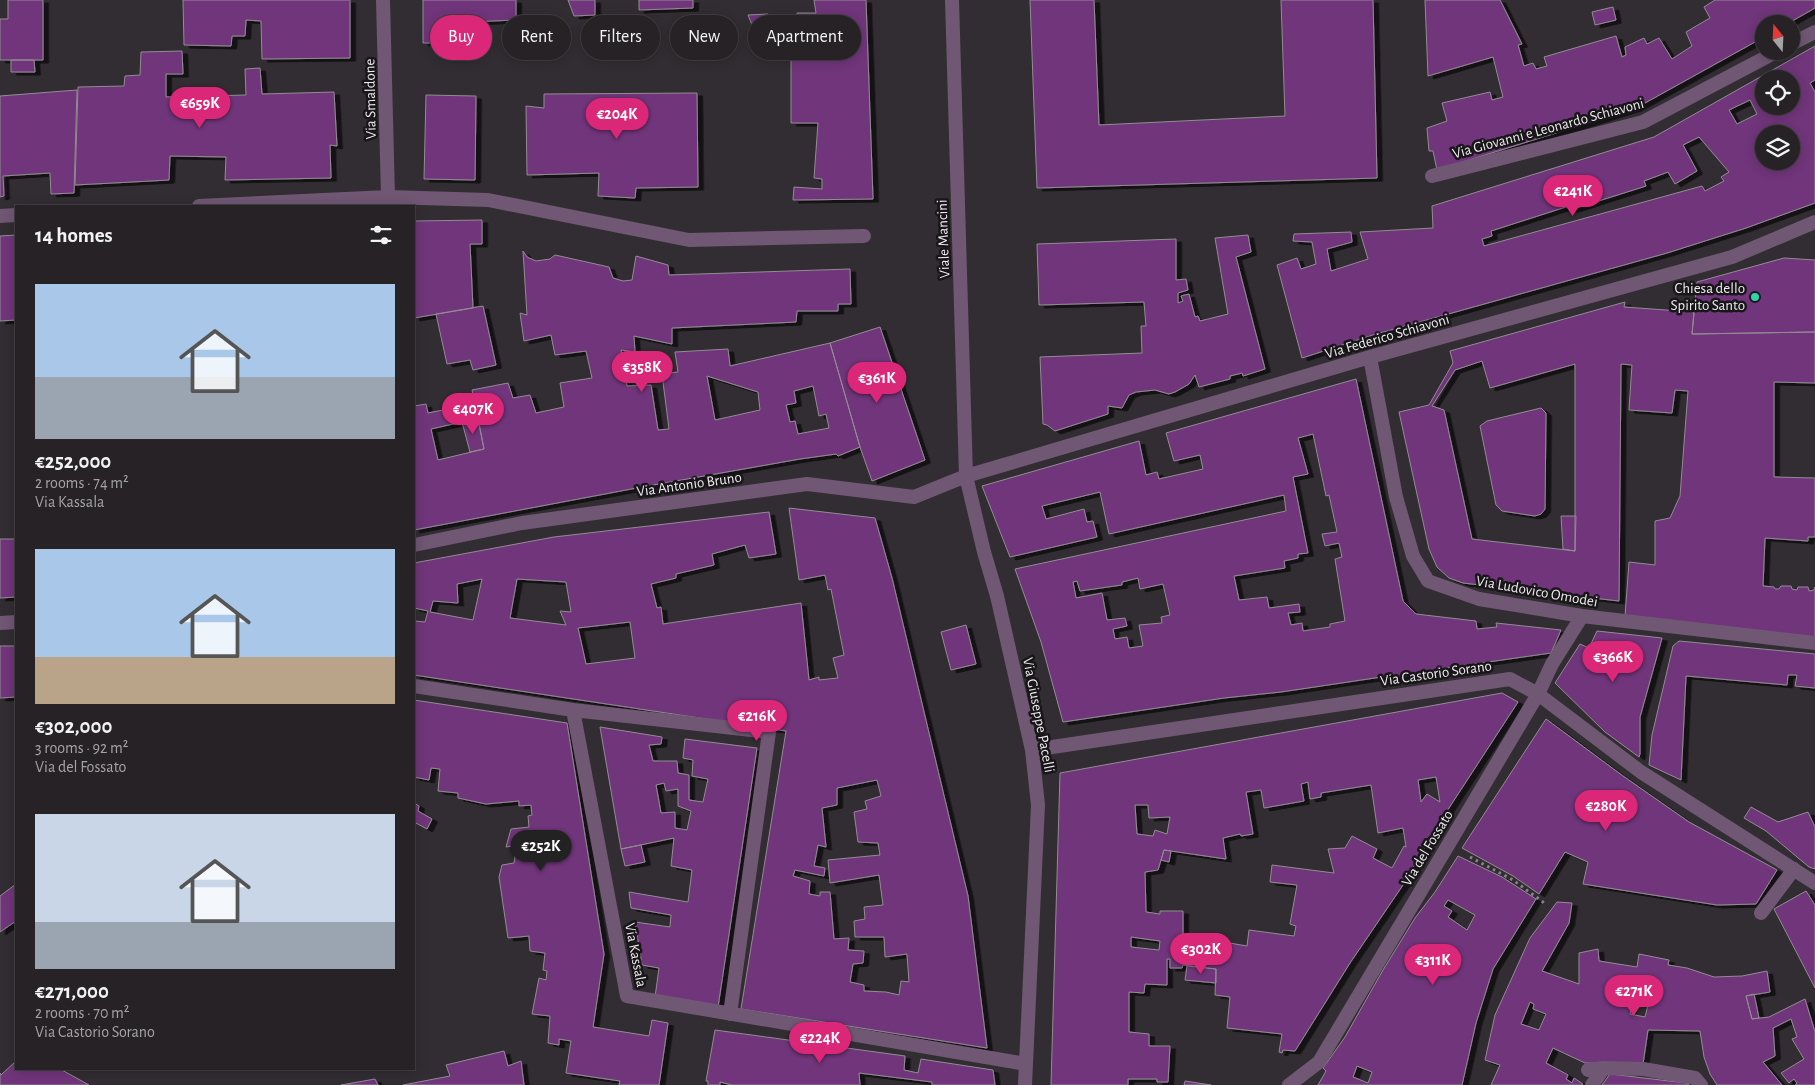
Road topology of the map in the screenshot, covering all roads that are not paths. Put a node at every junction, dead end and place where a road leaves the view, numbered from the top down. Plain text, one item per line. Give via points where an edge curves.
1 (383, 0) edge
2 (952, 0) edge
3 (1815, 32) edge
4 (1800, 40) edge
5 (1761, 60) edge
6 (1432, 176) dead end
7 (388, 197) junction
8 (220, 205) edge
9 (15, 215) edge
10 (0, 216) edge
11 (1815, 222) edge
12 (864, 236) dead end
13 (1370, 357) junction
14 (966, 476) junction
15 (415, 545) edge
16 (1582, 616) junction
17 (0, 622) edge
18 (15, 622) edge
19 (1815, 643) edge
20 (415, 686) edge
21 (1538, 694) junction
22 (573, 710) junction
23 (1032, 750) junction
24 (1794, 869) junction
25 (1815, 883) edge
26 (1761, 913) dead end
27 (730, 1014) junction
28 (1026, 1064) junction
29 (1604, 1068) junction
30 (1588, 1070) dead end
31 (1698, 1082) edge
32 (1025, 1085) edge
33 (1289, 1085) edge
34 (1592, 1085) edge

1 - 7 street, Via Smaldone
2 - 14 street, Viale Mancini
3 - 4 street
5 - 6 street, Via Giovanni e Leonardo Schiavoni via 1643,122
7 - 8 street
7 - 12 street via 488,200 689,240
9 - 10 street
11 - 13 street, Via Federico Schiavoni via 1732,257
13 - 14 street, Via Federico Schiavoni
13 - 16 street, Via Ludovico Omodei via 1396,497 1413,556 1428,581 1479,599
14 - 15 street, Via Antonio Bruno via 914,497 807,484 522,523
14 - 23 street, Via Giuseppe Pacelli
16 - 19 street, Via Ludovico Omodei
16 - 21 street, Via del Fossato via 1552,664
17 - 18 street
20 - 22 street
21 - 23 street, Via Castorio Sorano via 1510,679
21 - 24 street, Via Castorio Sorano via 1641,772
21 - 33 street, Via del Fossato via 1320,1062
22 - 27 street, Via Kassala via 626,996
22 - 27 street via 769,732
23 - 28 street, Via Giuseppe Pacelli via 1038,805
24 - 25 street, Via Castorio Sorano
24 - 26 street
27 - 28 street, Via Kassala
28 - 32 street, Via Giuseppe Pacelli
29 - 30 street
29 - 31 street via 1643,1069
29 - 34 street

